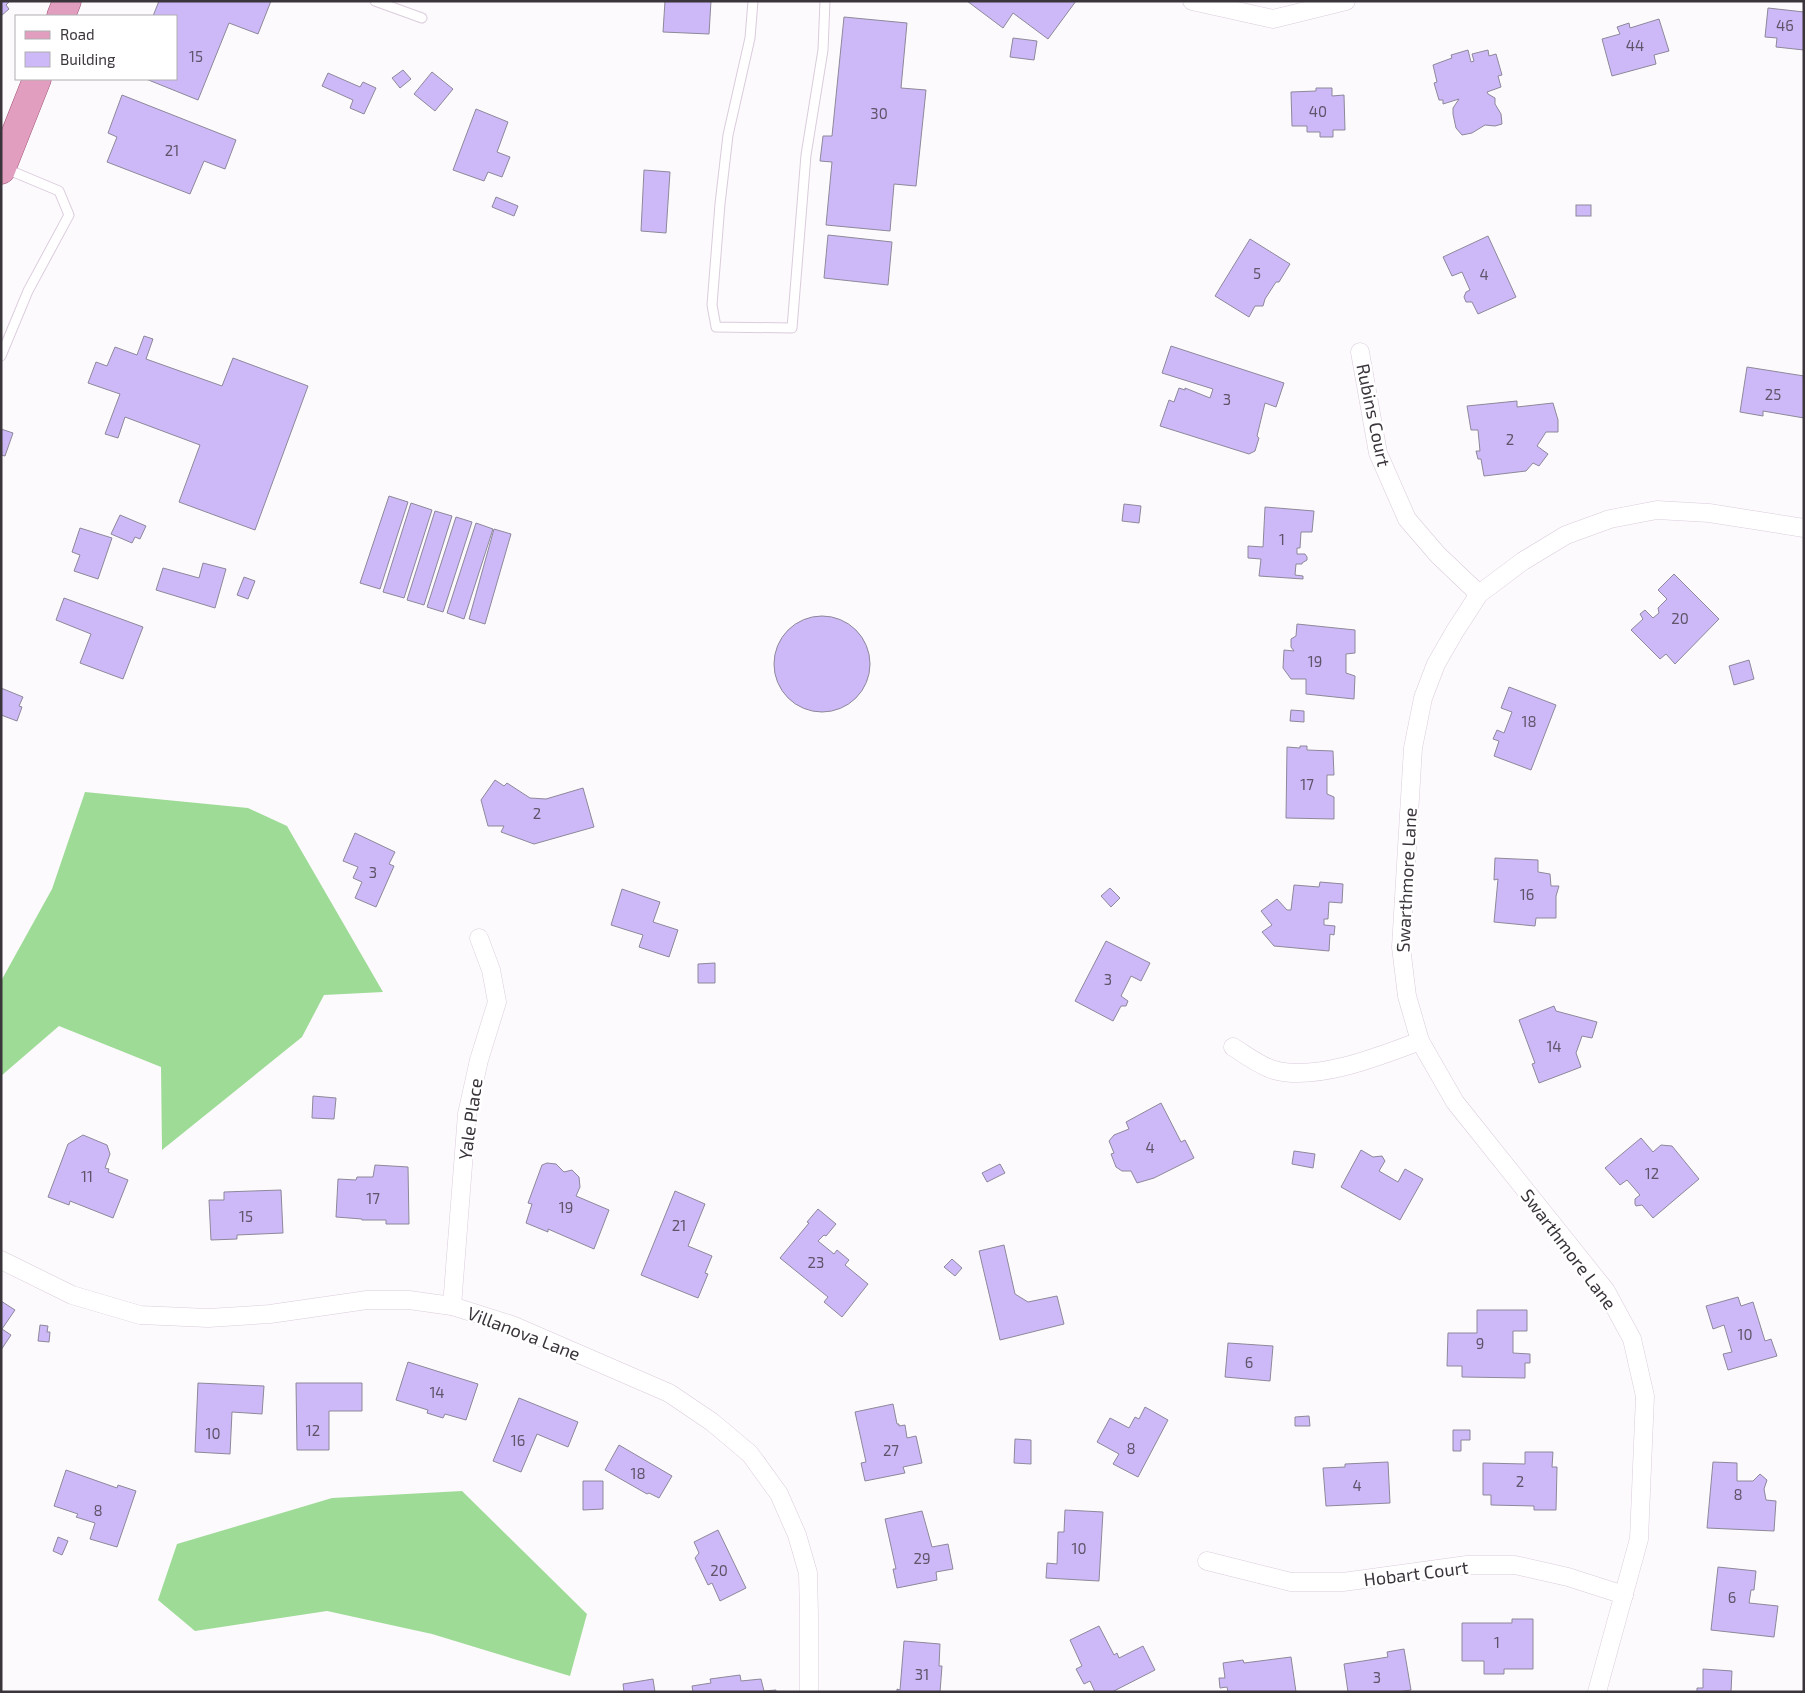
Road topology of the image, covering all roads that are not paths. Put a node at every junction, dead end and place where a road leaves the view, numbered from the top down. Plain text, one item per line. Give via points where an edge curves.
1 (67, 1) edge
2 (375, 1) edge
3 (753, 1) edge
4 (825, 1) edge
5 (1192, 1) edge
6 (1346, 1) edge
7 (61, 15) edge
8 (422, 18) dead end
9 (37, 80) edge
10 (2, 169) edge
11 (1360, 352) dead end
12 (1, 356) edge
13 (1804, 528) edge
14 (1479, 594) junction
15 (479, 938) dead end
16 (1420, 1041) junction
17 (1234, 1047) dead end
18 (1, 1260) edge
19 (452, 1306) junction
20 (1207, 1561) dead end
21 (1624, 1595) junction
22 (809, 1692) edge
23 (1597, 1692) edge

1 - 7 main road
2 - 8 lane
3 - 4 lane via 750,38 728,135 712,305 716,327 792,328 806,155 823,50
5 - 6 street via 1273,19
9 - 10 main road
10 - 12 lane via 59,191 69,214 28,291
11 - 14 street, Rubins Court via 1378,453 1407,520
13 - 14 street, Swarthmore Lane via 1709,513 1657,510 1610,520 1566,535 1523,560
14 - 16 street, Swarthmore Lane via 1436,664 1423,698 1413,748 1401,947 1407,996
15 - 19 street, Yale Place via 491,970 497,1002 467,1114
16 - 17 street via 1368,1060 1328,1070 1293,1073 1272,1070
16 - 21 street, Swarthmore Lane via 1455,1102 1606,1291 1632,1339 1645,1396 1639,1539
18 - 19 street, Villanova Lane via 72,1295 140,1314 208,1318 270,1314 367,1300 409,1300
19 - 22 street, Villanova Lane via 512,1325 669,1393 712,1422 750,1454 779,1494 797,1535 808,1573
20 - 21 street, Hobart Court via 1291,1582 1343,1582 1467,1565 1515,1565
21 - 23 street, Swarthmore Lane

